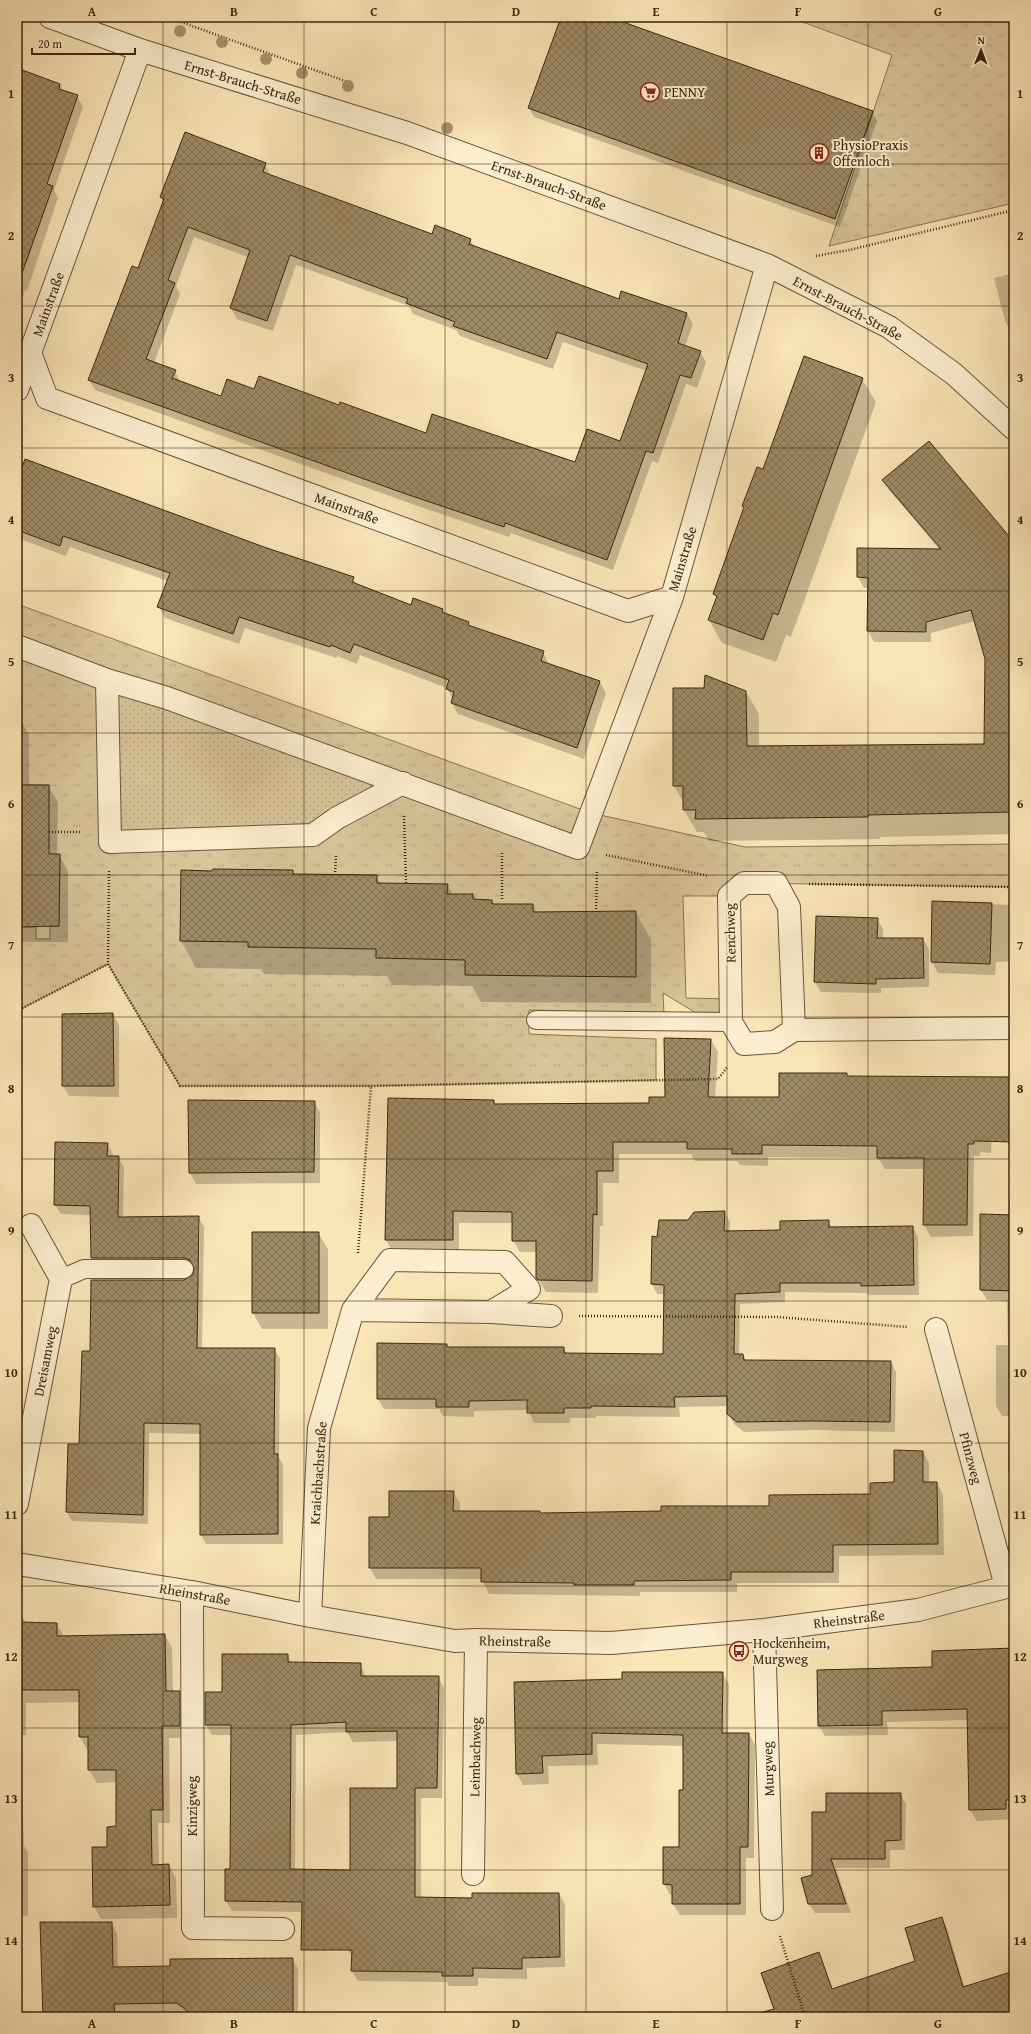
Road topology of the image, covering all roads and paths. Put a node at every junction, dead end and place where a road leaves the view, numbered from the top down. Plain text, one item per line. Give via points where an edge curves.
1 (50, 17) edge
2 (167, 17) edge
3 (140, 50) junction
4 (351, 83) dead end
5 (1014, 210) edge
6 (812, 257) dead end
7 (767, 265) junction
8 (30, 353) junction
9 (17, 390) edge
10 (1013, 428) edge
11 (672, 597) junction
12 (17, 646) edge
13 (107, 680) junction
14 (402, 783) junction
15 (502, 820) junction
16 (110, 842) junction
17 (597, 868) dead end
18 (406, 883) dead end
19 (502, 899) dead end
20 (596, 912) dead end
21 (108, 964) junction
22 (17, 1011) edge
23 (536, 1020) dead end
24 (731, 1022) junction
25 (1014, 1028) edge
26 (794, 1030) junction
27 (744, 1044) junction
28 (371, 1086) junction
29 (31, 1225) dead end
30 (357, 1256) dead end
31 (184, 1269) dead end
32 (61, 1279) junction
33 (353, 1310) junction
34 (491, 1312) junction
35 (551, 1316) joint
36 (936, 1329) joint
37 (17, 1504) edge
38 (17, 1564) edge
39 (1010, 1585) edge
40 (192, 1592) junction
41 (310, 1616) junction
42 (764, 1630) junction
43 (476, 1640) junction
44 (473, 1874) dead end
45 (772, 1909) joint
46 (283, 1929) dead end
47 (805, 2017) edge

1 - 3 street, Ernst-Brauch-Straße
2 - 4 path
3 - 7 street, Ernst-Brauch-Straße via 407,133
3 - 8 street, Mainstraße
5 - 6 path
7 - 10 street, Ernst-Brauch-Straße via 889,327 954,374
7 - 11 street, Mainstraße
8 - 9 street
8 - 11 street, Mainstraße via 47,398 628,611
11 - 15 street via 578,848
12 - 13 street
13 - 14 street via 167,698
13 - 16 street
14 - 15 street
14 - 16 street via 338,818 313,835
14 - 18 path
15 - 19 path
16 - 21 path
17 - 20 path
21 - 22 path
21 - 28 path via 180,1086
23 - 24 lane
24 - 26 street, Renchweg via 729,896 744,883 776,883 789,906
24 - 27 street, Renchweg
25 - 26 street
26 - 27 street via 775,1042
27 - 28 path via 718,1079
28 - 30 path
29 - 32 street
31 - 32 lane via 84,1269
32 - 37 street, Dreisamweg
33 - 34 street
33 - 34 street, Kraichbachstraße via 390,1260 506,1262 529,1289
33 - 41 street, Kraichbachstraße via 319,1428
34 - 35 street
35 - 36 path via 777,1318
36 - 39 street, Pfinzweg
38 - 40 street, Rheinstraße
39 - 42 street, Rheinstraße via 918,1610
40 - 41 street, Rheinstraße
40 - 46 street, Kinzigweg via 192,1928
41 - 43 street, Rheinstraße via 455,1641
42 - 43 street, Rheinstraße via 611,1643
42 - 45 street, Murgweg
43 - 44 street, Leimbachweg
45 - 47 path

